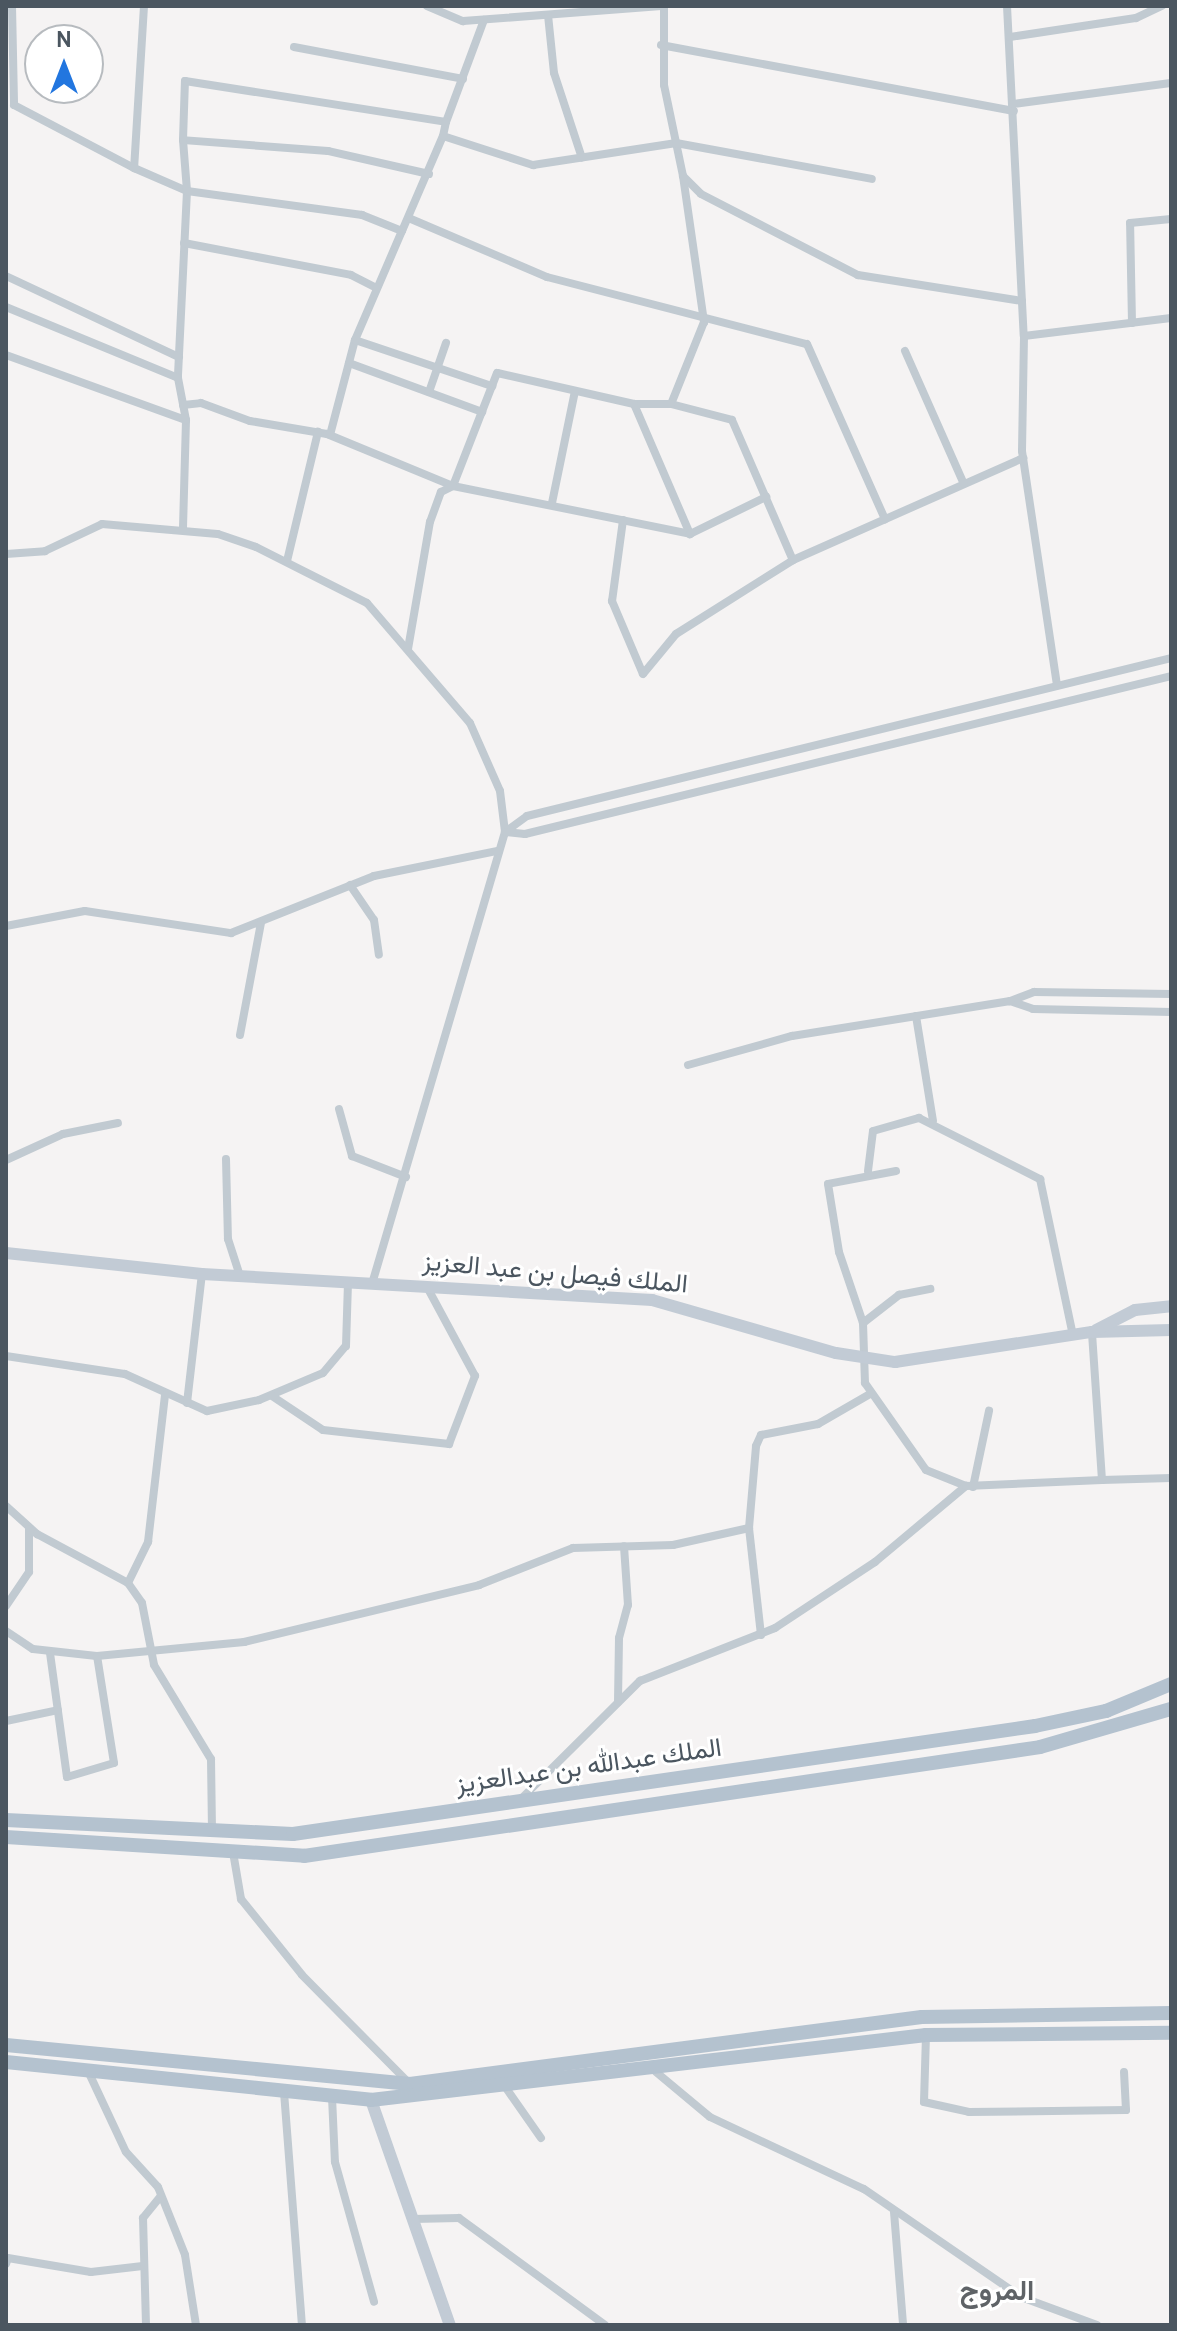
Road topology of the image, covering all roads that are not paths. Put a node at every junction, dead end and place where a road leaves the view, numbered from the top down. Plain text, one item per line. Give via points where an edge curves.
1 (12, 6) edge
2 (144, 6) edge
3 (427, 6) edge
4 (1007, 6) edge
5 (1162, 6) edge
6 (548, 15) junction
7 (484, 20) junction
8 (1010, 37) junction
9 (661, 45) junction
10 (294, 47) dead end
11 (463, 79) junction
12 (1171, 83) edge
13 (10, 104) edge
14 (1013, 108) junction
15 (446, 122) junction
16 (443, 136) junction
17 (183, 140) junction
18 (676, 143) junction
19 (582, 158) junction
20 (134, 168) junction
21 (429, 174) junction
22 (683, 176) junction
23 (872, 179) dead end
24 (187, 191) junction
25 (411, 219) junction
26 (1171, 219) edge
27 (402, 231) junction
28 (184, 243) junction
29 (6, 276) edge
30 (375, 287) junction
31 (1022, 301) junction
32 (6, 307) edge
33 (703, 312) junction
34 (1171, 318) edge
35 (1132, 323) junction
36 (1024, 336) junction
37 (355, 340) junction
38 (446, 343) dead end
39 (905, 351) dead end
40 (6, 355) edge
41 (179, 357) junction
42 (349, 363) junction
43 (437, 368) junction
44 (178, 378) junction
45 (492, 386) junction
46 (575, 391) junction
47 (429, 392) junction
48 (634, 404) junction
49 (671, 404) junction
50 (183, 405) junction
51 (482, 412) junction
52 (186, 420) junction
53 (318, 432) junction
54 (330, 435) junction
55 (1023, 458) junction
56 (964, 484) junction
57 (453, 486) junction
58 (766, 497) junction
59 (552, 503) junction
60 (885, 519) junction
61 (623, 520) junction
62 (183, 530) junction
63 (690, 534) junction
64 (6, 554) edge
65 (793, 560) junction
66 (287, 561) junction
67 (408, 649) junction
68 (1171, 658) edge
69 (1171, 676) edge
70 (1057, 685) junction
71 (505, 832) junction
72 (497, 851) junction
73 (350, 885) junction
74 (261, 923) junction
75 (6, 926) edge
76 (379, 955) dead end
77 (1171, 994) edge
78 (1010, 1001) junction
79 (1171, 1012) edge
80 (916, 1016) junction
81 (240, 1035) dead end
82 (688, 1065) dead end
83 (339, 1109) dead end
84 (933, 1121) junction
85 (118, 1123) dead end
86 (226, 1159) dead end
87 (6, 1160) edge
88 (868, 1171) junction
89 (896, 1171) dead end
90 (406, 1177) junction
91 (6, 1253) edge
92 (202, 1274) junction
93 (240, 1276) junction
94 (348, 1281) junction
95 (373, 1281) junction
96 (427, 1287) junction
97 (930, 1289) dead end
98 (1171, 1306) edge
99 (863, 1323) junction
100 (1171, 1330) edge
101 (1092, 1332) junction
102 (1073, 1335) junction
103 (6, 1356) edge
104 (868, 1359) junction
105 (870, 1394) junction
106 (165, 1395) junction
107 (272, 1396) junction
108 (187, 1403) junction
109 (989, 1411) dead end
110 (1171, 1478) edge
111 (1102, 1480) junction
112 (970, 1486) junction
113 (6, 1506) edge
114 (29, 1528) junction
115 (749, 1528) junction
116 (624, 1546) junction
117 (128, 1583) junction
118 (6, 1606) edge
119 (6, 1631) edge
120 (761, 1635) junction
121 (148, 1646) junction
122 (50, 1653) junction
123 (97, 1656) junction
124 (1171, 1684) edge
125 (618, 1702) junction
126 (1171, 1709) edge
127 (58, 1710) junction
128 (6, 1721) edge
129 (518, 1802) junction
130 (6, 1820) edge
131 (212, 1832) junction
132 (6, 1837) edge
133 (233, 1852) junction
134 (1133, 2012) junction
135 (1171, 2013) edge
136 (1132, 2031) junction
137 (1171, 2033) edge
138 (926, 2035) junction
139 (6, 2045) edge
140 (6, 2062) edge
141 (88, 2071) junction
142 (656, 2072) junction
143 (1124, 2072) dead end
144 (506, 2088) junction
145 (411, 2091) junction
146 (284, 2092) junction
147 (332, 2097) junction
148 (371, 2100) junction
149 (541, 2138) dead end
150 (161, 2196) junction
151 (894, 2212) junction
152 (413, 2219) junction
153 (7, 2257) edge
154 (143, 2266) junction
155 (374, 2302) dead end
156 (146, 2325) edge
157 (196, 2325) edge
158 (302, 2325) edge
159 (450, 2325) edge
160 (605, 2325) edge
161 (903, 2325) edge
162 (1097, 2325) edge

1 - 13 street
2 - 20 street
3 - 7 street via 440,17
4 - 8 street
5 - 8 street via 1136,18
6 - 7 street
6 - 9 street via 664,6
6 - 19 street via 554,73
7 - 11 street
8 - 14 street
9 - 14 street
9 - 18 street
10 - 11 street
11 - 15 street
12 - 14 street
13 - 20 street
14 - 31 street
15 - 16 street
15 - 17 street via 185,81
16 - 19 street via 533,165
16 - 21 street
17 - 21 street via 328,151
17 - 24 street
18 - 19 street
18 - 22 street
18 - 23 street
20 - 24 street
21 - 25 street
22 - 31 street via 701,194 858,275
22 - 33 street
24 - 27 street via 362,215
24 - 28 street
25 - 27 street
25 - 33 street via 547,277
26 - 35 street via 1130,223
27 - 30 street
28 - 30 street via 351,275
28 - 41 street
29 - 41 street
30 - 37 street
31 - 36 street
32 - 44 street
33 - 49 street
33 - 60 street via 807,344
34 - 35 street
35 - 36 street
36 - 55 street
37 - 42 street
37 - 43 street
38 - 43 street
39 - 56 street
40 - 52 street
41 - 44 street
42 - 47 street
42 - 54 street
43 - 45 street
43 - 47 street
44 - 50 street
45 - 46 street via 497,373
45 - 51 street
46 - 48 street
46 - 59 street
47 - 51 street
48 - 49 street
48 - 63 street
49 - 58 street via 732,420
50 - 52 street
50 - 53 street via 201,403
51 - 57 street
52 - 62 street
53 - 54 street
53 - 66 street
54 - 57 street
55 - 56 street
55 - 70 street
56 - 60 street
57 - 59 street
57 - 67 street via 441,492 430,522
58 - 63 street
58 - 65 street
59 - 61 street
60 - 65 street
61 - 63 street
61 - 65 street via 612,601 643,674 676,634
62 - 64 street via 102,524 45,551
62 - 66 street
66 - 67 street via 367,603
67 - 71 street via 470,723 500,791
68 - 70 street
69 - 71 street via 525,834
70 - 71 street via 527,816
71 - 72 street
72 - 73 street
72 - 90 street
73 - 74 street
73 - 76 street via 374,920
74 - 75 street via 196,932 62,910
74 - 81 street
77 - 78 street via 1034,992
78 - 79 street via 1033,1009
78 - 80 street
80 - 82 street via 792,1036
80 - 84 street
83 - 90 street via 352,1156
84 - 88 street via 904,1119 873,1131
84 - 102 street via 968,1148 1045,1184
85 - 87 street via 63,1134
86 - 93 street via 228,1239
88 - 89 street
88 - 99 street via 831,1180 828,1190
90 - 95 street
91 - 92 street, الملك فيصل بن عبد العزيز
92 - 93 street, الملك فيصل بن عبد العزيز
92 - 108 street
93 - 94 street, الملك فيصل بن عبد العزيز
94 - 95 street, الملك فيصل بن عبد العزيز
94 - 107 street via 346,1346 323,1373
95 - 96 street, الملك فيصل بن عبد العزيز
96 - 104 street, الملك فيصل بن عبد العزيز via 652,1300
96 - 107 street via 475,1376 449,1444 323,1430
97 - 99 street via 899,1295
98 - 101 street, الملك فيصل بن عبد العزيز via 1135,1310
99 - 104 street
100 - 101 street, الملك فيصل بن عبد العزيز
101 - 102 street, الملك فيصل بن عبد العزيز
101 - 111 street
102 - 104 street, الملك فيصل بن عبد العزيز
103 - 106 street via 125,1374
104 - 105 street
105 - 112 street via 926,1470
105 - 115 street via 818,1424 761,1435
106 - 108 street
106 - 117 street via 148,1542
107 - 108 street via 207,1411
109 - 112 street
110 - 111 street
111 - 112 street
112 - 120 street via 875,1562
113 - 114 street
114 - 117 street
114 - 118 street via 29,1572
115 - 116 street via 673,1545
115 - 120 street
116 - 121 street via 573,1548 479,1585 244,1642
116 - 125 street via 628,1605 619,1638
117 - 121 street via 142,1603
119 - 122 street
120 - 125 street via 660,1670
121 - 123 street
121 - 131 street via 211,1759
122 - 123 street
122 - 127 street
123 - 127 street via 114,1763 67,1777
124 - 129 main road, الملك عبدالله بن عبدالعزيز via 1106,1711 1035,1726
125 - 129 street
126 - 133 main road, الملك عبدالله بن عبدالعزيز via 1040,1747 304,1856
127 - 128 street
129 - 131 main road, الملك عبدالله بن عبدالعزيز via 293,1834
130 - 131 main road, الملك عبدالله بن عبدالعزيز
132 - 133 main road, الملك عبدالله بن عبدالعزيز
133 - 145 street via 241,1899 302,1975
134 - 135 main road
134 - 136 main road
134 - 145 main road via 880,2021
136 - 137 main road
136 - 138 main road
138 - 142 main road
138 - 143 street via 924,2102 969,2112 1126,2110
139 - 145 main road
140 - 141 main road
141 - 146 main road
141 - 150 street via 126,2152
142 - 144 main road
142 - 151 street via 710,2117 828,2170
144 - 145 main road
144 - 149 street
145 - 148 main road
146 - 147 main road
146 - 158 street
147 - 148 main road
147 - 155 street via 335,2162
148 - 152 street
150 - 154 street via 143,2218
150 - 157 street via 185,2255
151 - 161 street
151 - 162 street via 1021,2297
152 - 159 street
152 - 160 street via 459,2218
153 - 154 street via 91,2272
154 - 156 street

